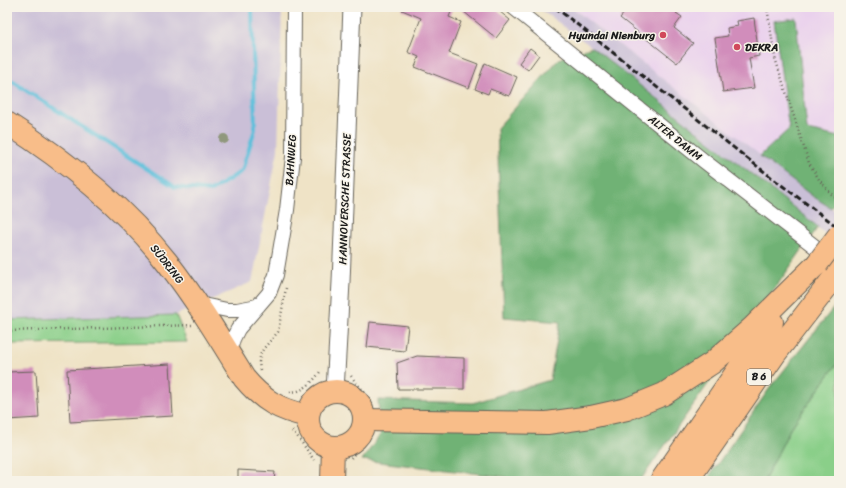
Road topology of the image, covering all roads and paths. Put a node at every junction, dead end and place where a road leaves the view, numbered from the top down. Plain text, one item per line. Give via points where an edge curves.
1 (294, 7) edge
2 (352, 7) edge
3 (513, 7) edge
4 (767, 7) edge
5 (7, 123) edge
6 (839, 200) edge
7 (839, 235) edge
8 (817, 264) junction
9 (838, 271) edge
10 (198, 304) junction
11 (258, 306) junction
12 (210, 324) junction
13 (7, 331) edge
14 (229, 354) junction
15 (319, 373) dead end
16 (335, 390) junction
17 (291, 392) dead end
18 (308, 416) junction
19 (364, 420) junction
20 (289, 429) dead end
21 (333, 447) junction
22 (316, 462) dead end
23 (332, 481) edge
24 (661, 481) edge
25 (687, 481) edge

1 - 11 street, BAHNWEG via 293,149 287,210 276,275 269,293
2 - 16 street, HANNOVERSCHE STRASSE via 342,282
3 - 9 street, ALTER DAMM
4 - 6 path via 775,58 809,163 820,181
5 - 10 main road, SÜDRING via 64,163 130,220 166,261
7 - 8 main road, B 6, bridge
8 - 19 main road via 712,363 664,394 627,409 547,423
8 - 24 main road, B 6 via 758,341
9 - 25 main road, B 6 via 775,354
10 - 11 street via 227,310
10 - 12 main road, SÜDRING
11 - 14 street, BAHNWEG via 238,329
12 - 13 path
12 - 14 main road, SÜDRING
14 - 18 main road, SÜDRING via 244,378 262,397 282,408
15 - 17 path via 300,391
16 - 18 main road via 321,395 310,408
16 - 19 main road via 354,397 360,404
18 - 21 main road via 309,425 317,440
19 - 21 main road via 357,438 342,446
20 - 22 path via 298,436
21 - 23 main road

